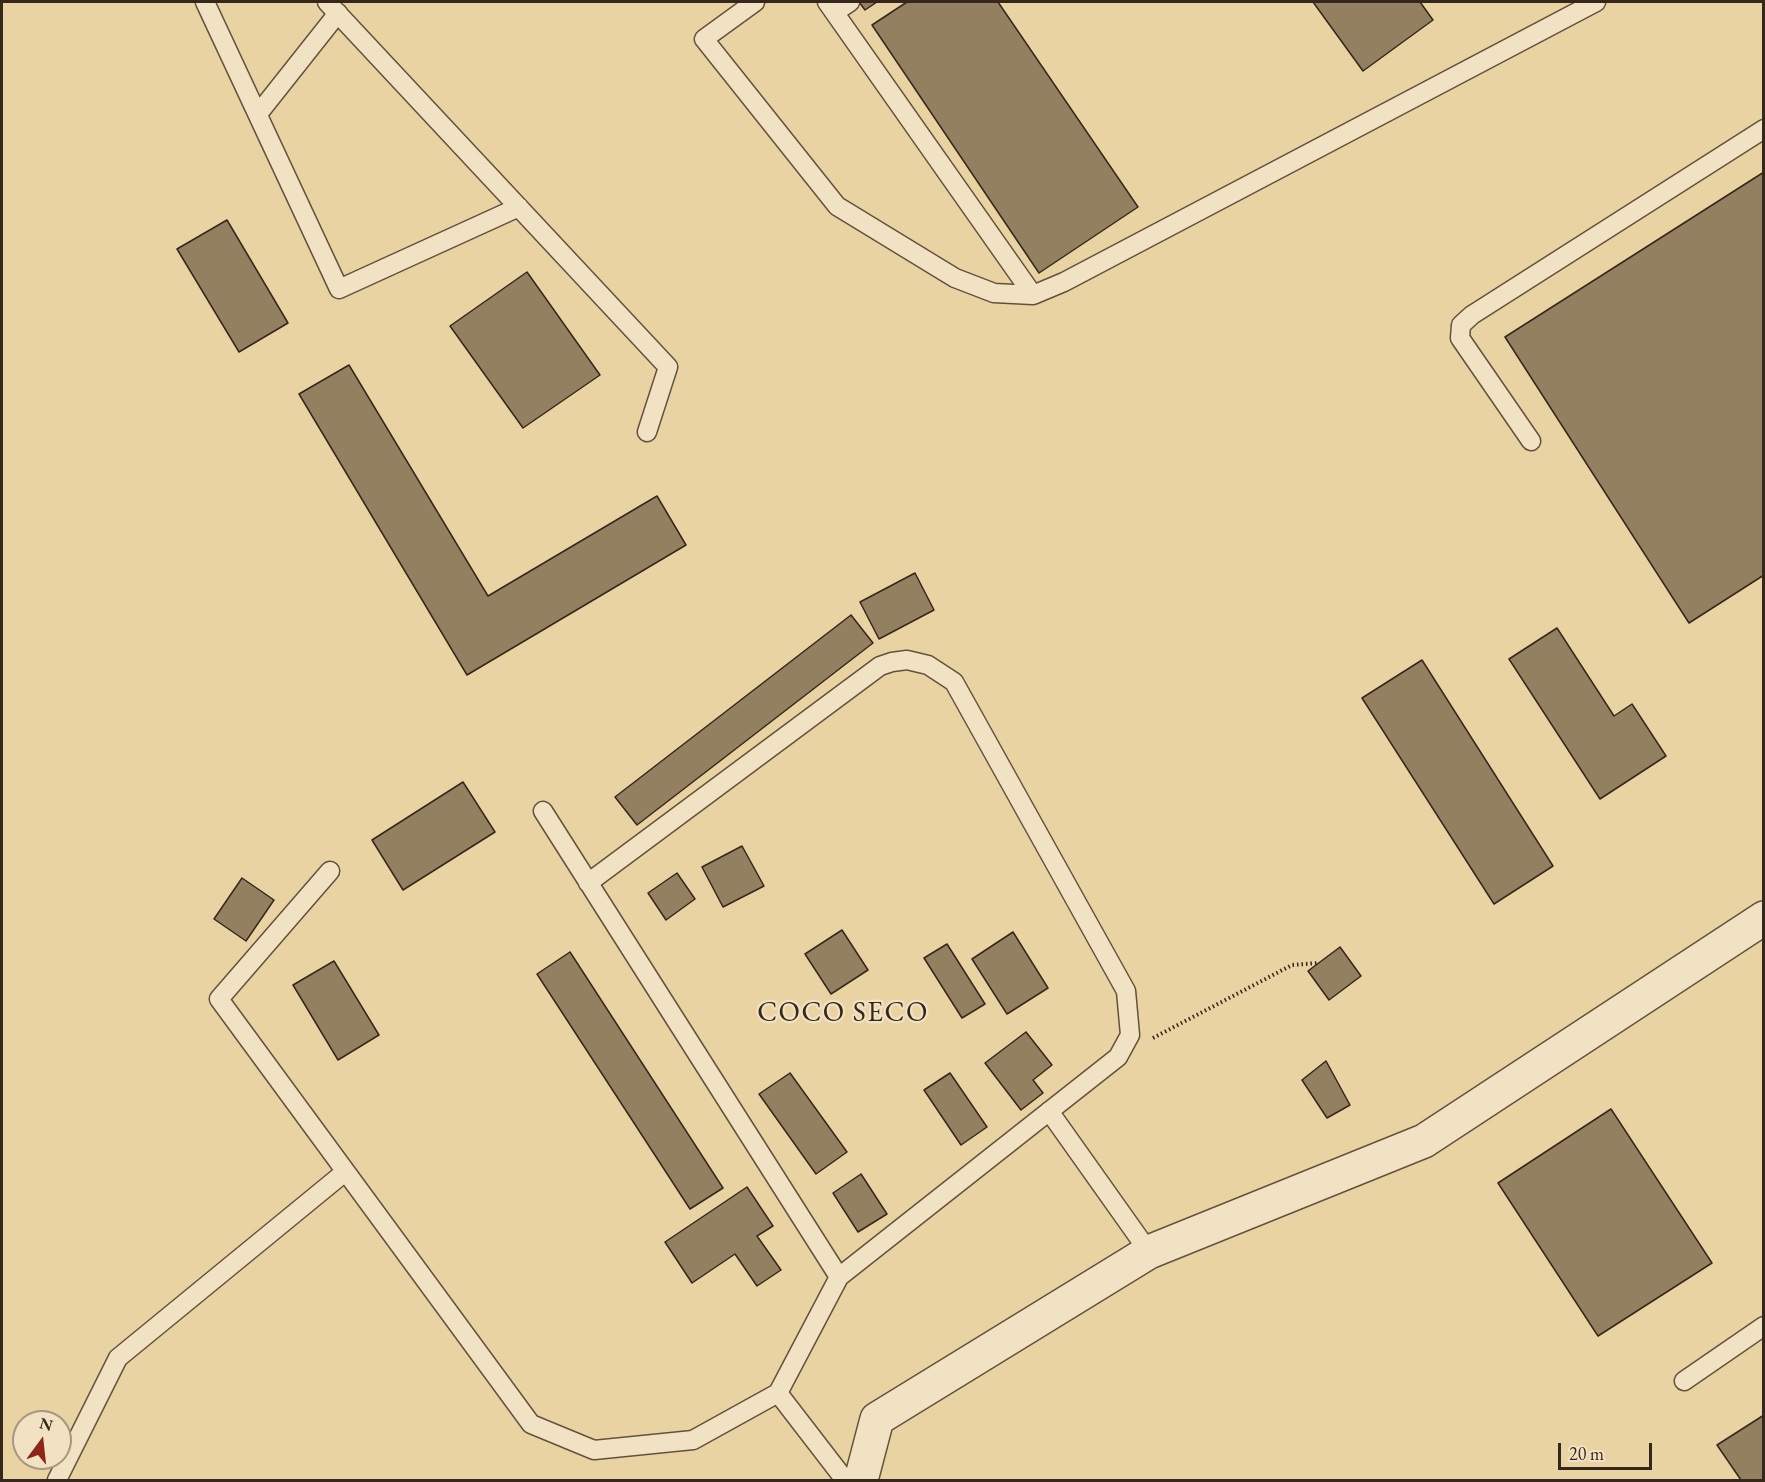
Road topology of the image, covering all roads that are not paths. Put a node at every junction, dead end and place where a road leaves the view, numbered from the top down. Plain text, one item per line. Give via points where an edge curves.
1 (205, 2) edge
2 (755, 2) edge
3 (850, 2) edge
4 (1596, 2) edge
5 (332, 7) edge
6 (831, 7) edge
7 (258, 114) junction
8 (1764, 129) edge
9 (519, 207) junction
10 (1034, 295) junction
11 (647, 432) dead end
12 (1531, 441) dead end
13 (543, 811) dead end
14 (330, 872) dead end
15 (588, 883) junction
16 (1764, 918) edge
17 (1049, 1111) junction
18 (345, 1172) junction
19 (1149, 1252) junction
20 (839, 1277) junction
21 (1764, 1326) edge
22 (1684, 1381) dead end
23 (778, 1393) junction
24 (57, 1480) edge
25 (845, 1480) edge
26 (861, 1480) edge

1 - 7 lane
2 - 10 lane via 704,39 837,206 955,278 994,293
3 - 6 lane
4 - 10 lane
5 - 7 lane
5 - 9 lane
6 - 10 lane
7 - 9 lane via 339,289
8 - 12 lane via 1461,325 1460,338
9 - 11 lane via 668,367
13 - 15 lane
14 - 18 lane via 219,999
15 - 17 lane via 880,666 907,660 928,665 954,682 1126,991 1130,1035 1118,1057
15 - 20 lane
16 - 19 street via 1424,1141
17 - 19 lane
17 - 20 lane
18 - 23 lane via 531,1424 594,1450 693,1440
18 - 24 lane via 118,1358
19 - 26 street via 878,1419
20 - 23 lane
21 - 22 lane
23 - 25 lane

